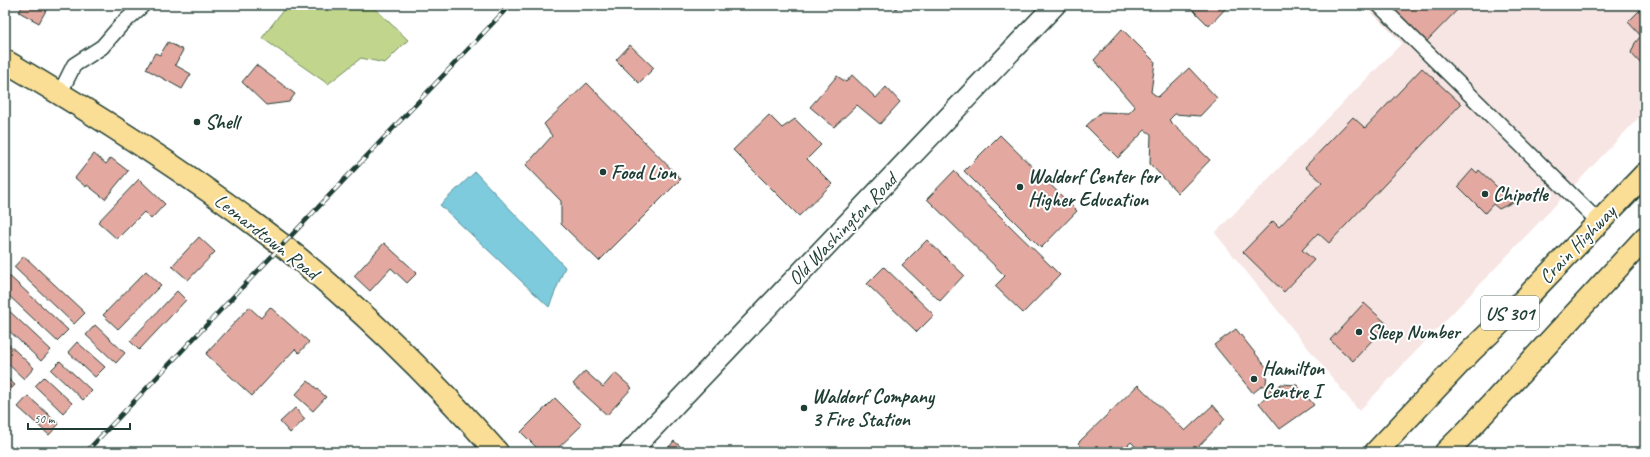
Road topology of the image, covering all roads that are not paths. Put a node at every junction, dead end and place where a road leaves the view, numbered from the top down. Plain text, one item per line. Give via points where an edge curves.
1 (143, 5) edge
2 (1055, 5) edge
3 (1378, 5) edge
4 (5, 61) edge
5 (60, 93) junction
6 (1645, 174) edge
7 (1599, 222) junction
8 (1645, 238) edge
9 (497, 452) edge
10 (630, 452) edge
11 (1376, 452) edge
12 (1446, 452) edge

1 - 5 street via 102,47 74,65
2 - 10 main road, Old Washington Road
3 - 7 street
4 - 5 highway, Leonardtown Road
5 - 9 highway, Leonardtown Road via 187,175 282,246 366,316 448,397
6 - 7 highway, Crain Highway / US 301
7 - 11 highway, Crain Highway / US 301 via 1471,351
8 - 12 highway, US 301

